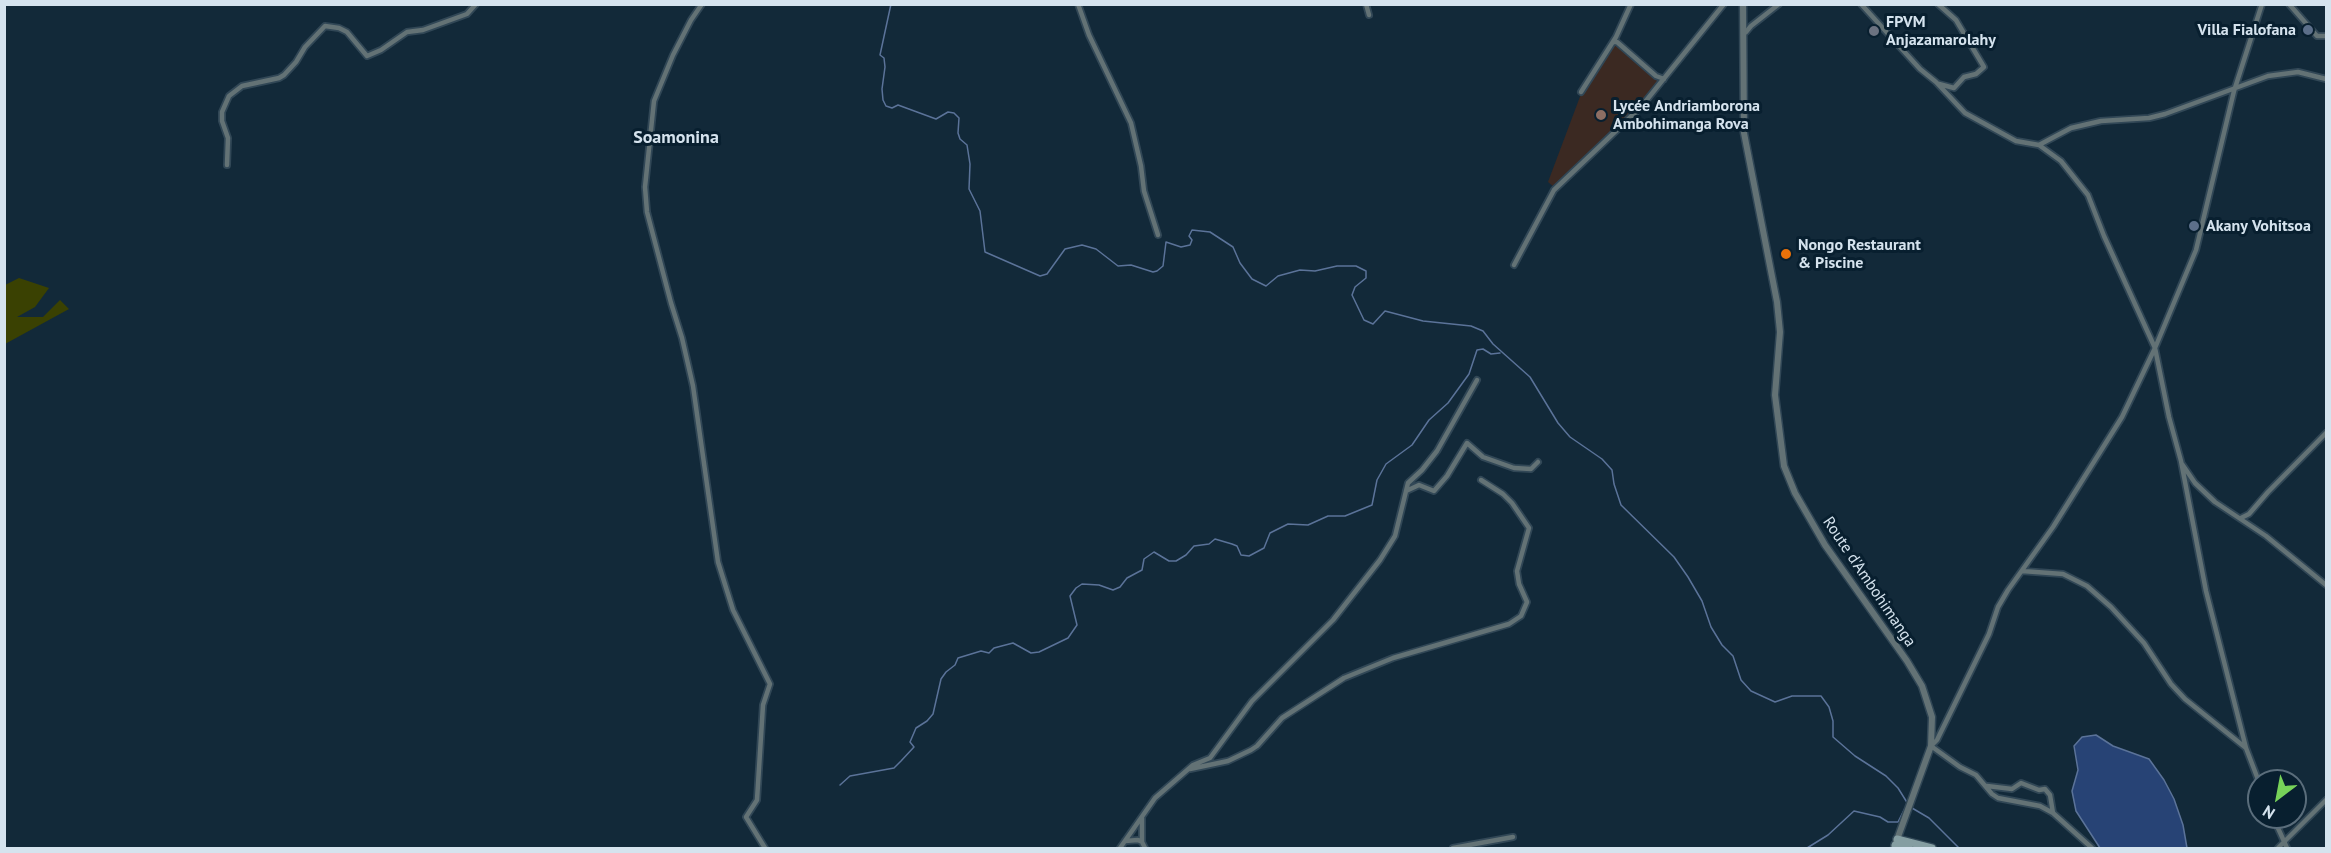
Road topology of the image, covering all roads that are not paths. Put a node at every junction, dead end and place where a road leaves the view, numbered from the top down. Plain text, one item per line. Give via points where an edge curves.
1 (476, 4) edge
2 (702, 4) edge
3 (1078, 4) edge
4 (1366, 4) edge
5 (1631, 4) edge
6 (1724, 4) edge
7 (1743, 4) edge
8 (1779, 4) edge
9 (1860, 4) edge
10 (1938, 4) edge
11 (2262, 4) edge
12 (2289, 4) edge
13 (1369, 15) dead end
14 (1746, 32) dead end
15 (2326, 36) edge
16 (1613, 42) junction
17 (1664, 79) junction
18 (2326, 79) edge
19 (1936, 82) junction
20 (2234, 91) junction
21 (1581, 93) dead end
22 (2039, 144) junction
23 (227, 165) dead end
24 (1158, 235) dead end
25 (1514, 265) dead end
26 (2155, 348) junction
27 (1477, 380) dead end
28 (2326, 433) edge
29 (2181, 461) junction
30 (1538, 462) dead end
31 (1481, 480) dead end
32 (1406, 491) junction
33 (2241, 518) junction
34 (2022, 572) junction
35 (2326, 585) edge
36 (1931, 746) junction
37 (2246, 748) junction
38 (1188, 769) junction
39 (2254, 769) edge
40 (1987, 786) junction
41 (2326, 800) edge
42 (2053, 813) junction
43 (1142, 818) junction
44 (2278, 829) edge
45 (1513, 837) dead end
46 (1125, 841) junction
47 (1142, 842) junction
48 (1896, 844) edge
49 (2286, 846) edge
50 (765, 849) edge
51 (1119, 849) edge
52 (1145, 849) edge
53 (1453, 849) edge
54 (1909, 849) edge
55 (1932, 849) edge
56 (2092, 849) edge
57 (2278, 849) edge

1 - 23 street via 467,14 407,32 367,56 347,32 325,26 284,75 242,86 228,96 222,112 228,138
2 - 50 street via 673,55 654,101 645,187 647,212 693,386 718,562 733,610 770,684 763,705 757,800 746,817
3 - 24 street via 1131,123 1144,191
4 - 13 street
5 - 16 street
6 - 17 street
7 - 36 street, Route d'Ambohimanga via 1744,133 1777,302 1780,332 1775,395 1785,466 1825,545 1922,686 1932,717
8 - 14 street
9 - 19 street
10 - 19 street via 1956,20 1984,67 1964,77 1954,88
11 - 20 street
12 - 15 street via 2317,36
16 - 17 street
16 - 21 street
17 - 25 street via 1641,107 1554,190
18 - 20 street via 2288,73
19 - 22 street via 1976,120 2016,141
20 - 22 street via 2165,114 2071,128
20 - 26 street via 2196,250
22 - 26 street via 2061,161 2088,195
26 - 29 street
26 - 34 street via 2122,417
27 - 32 street via 1437,451 1408,483
28 - 33 street
29 - 33 street via 2195,483 2215,502
29 - 37 street via 2206,591
30 - 32 street via 1531,469 1514,468 1483,457 1467,443 1434,491 1419,485
31 - 38 street via 1512,503 1529,528 1517,571 1527,602 1521,616 1509,624 1393,658 1344,678 1282,718 1251,750 1228,761
32 - 38 street via 1395,536 1333,620 1252,702 1210,758
33 - 35 street
34 - 36 street via 1998,607 1984,644
34 - 37 street via 2064,574 2087,586 2144,643 2185,699
36 - 40 street
36 - 48 street, Route d'Ambohimanga
37 - 39 street
38 - 43 street via 1155,798
40 - 42 street via 1998,798 2040,806
40 - 42 street via 2012,789 2021,783 2045,789
41 - 49 street
42 - 56 street
43 - 46 street
43 - 47 street
44 - 49 street
45 - 53 street
46 - 47 street
46 - 51 street
47 - 52 street
48 - 54 main road
48 - 55 main road
49 - 57 street

